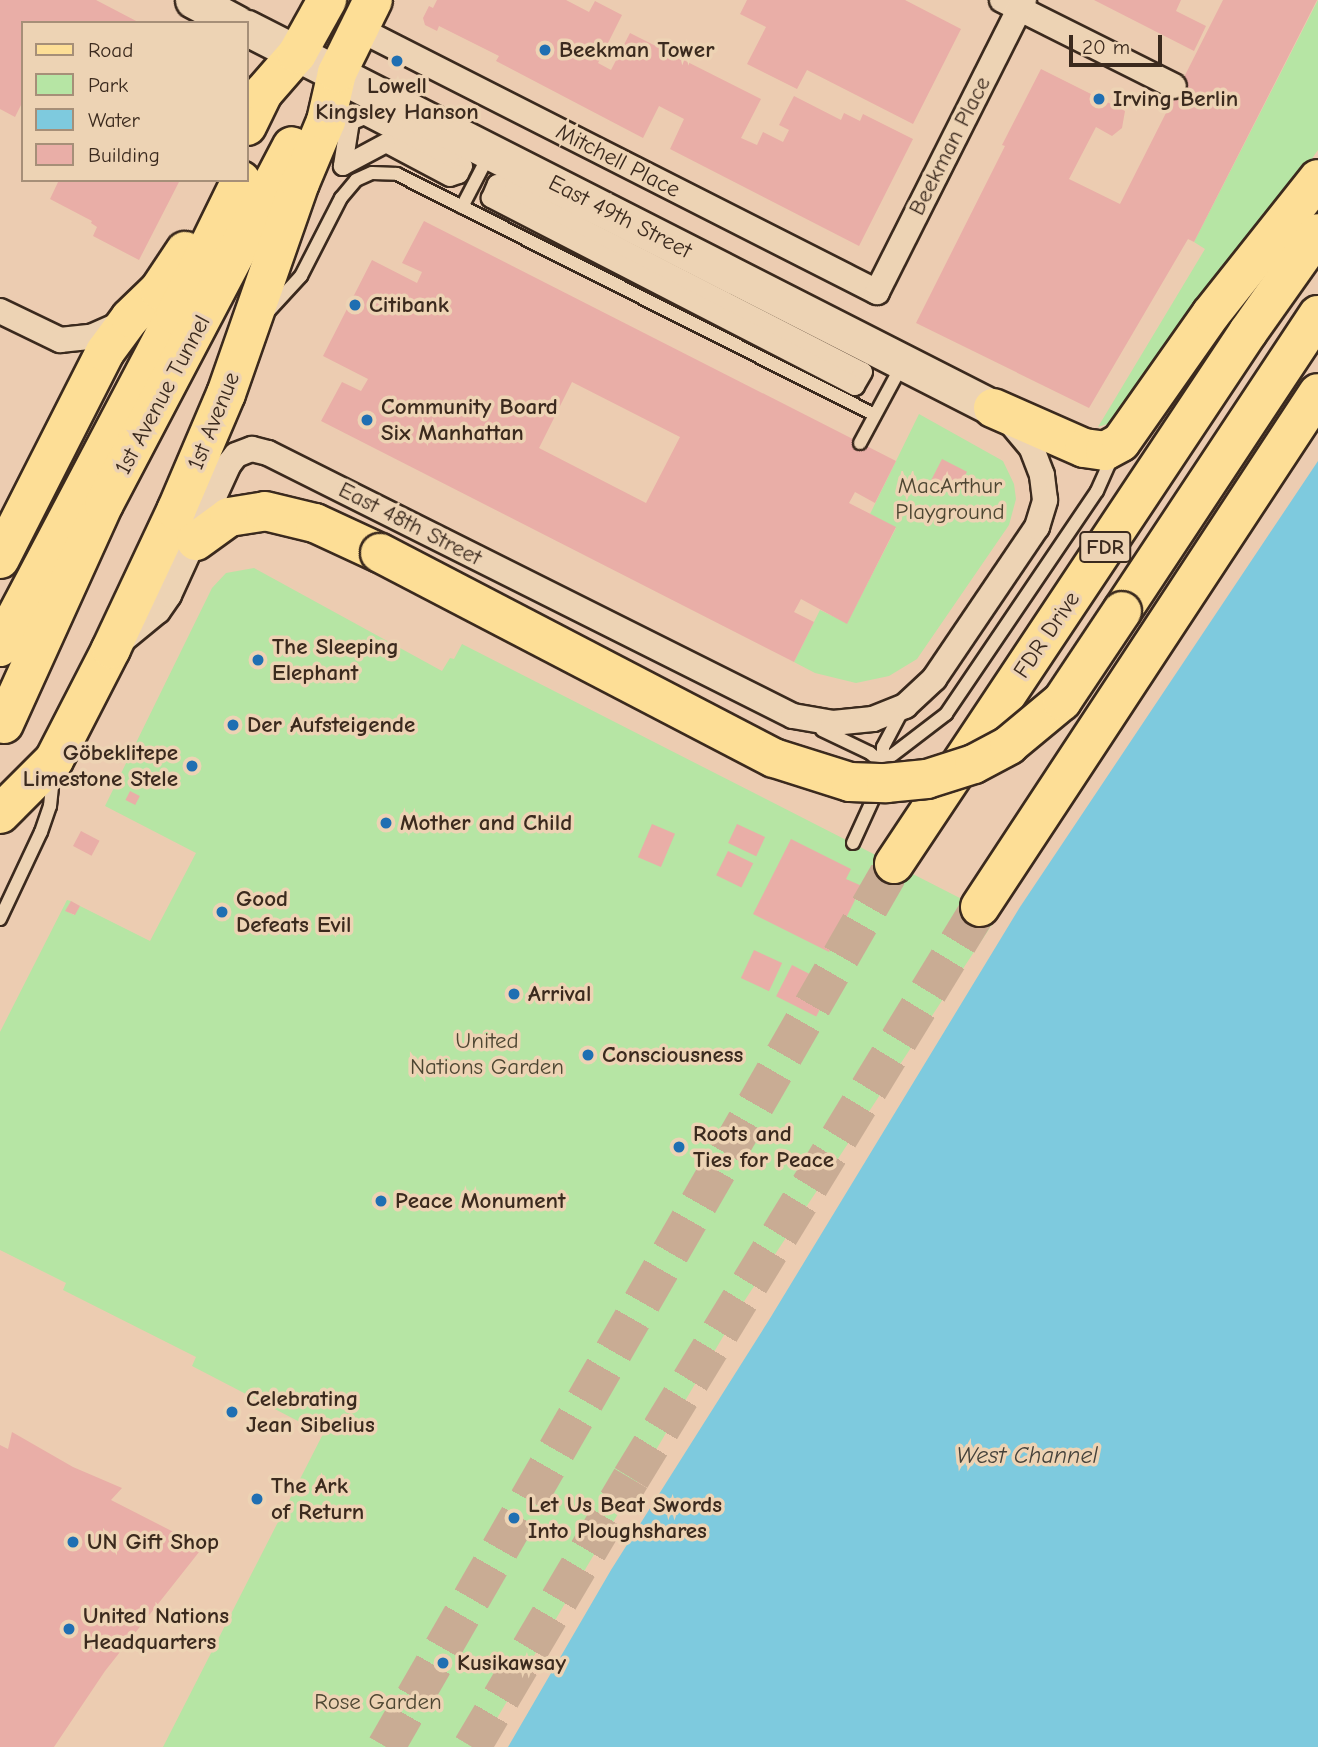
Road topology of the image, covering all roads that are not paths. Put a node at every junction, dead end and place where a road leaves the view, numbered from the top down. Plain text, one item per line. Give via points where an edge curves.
1 (193, 0) edge
2 (327, 0) edge
3 (1015, 3) edge
4 (366, 14) edge
5 (232, 21) edge
6 (248, 29) edge
7 (298, 54) junction
8 (337, 73) junction
9 (1174, 86) dead end
10 (350, 121) joint
11 (248, 124) edge
12 (248, 167) edge
13 (494, 168) junction
14 (1318, 179) edge
15 (219, 182) edge
16 (240, 182) edge
17 (462, 207) junction
18 (1318, 233) edge
19 (877, 292) joint
20 (0, 311) edge
21 (1318, 315) edge
22 (130, 318) junction
23 (247, 336) junction
24 (903, 362) junction
25 (1318, 393) edge
26 (993, 408) junction
27 (875, 415) junction
28 (860, 443) dead end
29 (1105, 450) junction
30 (196, 541) junction
31 (0, 559) edge
32 (0, 647) edge
33 (111, 649) junction
34 (905, 706) junction
35 (793, 716) junction
36 (4, 724) dead end
37 (54, 760) junction
38 (882, 763) junction
39 (5, 801) edge
40 (853, 843) dead end
41 (894, 864) tunnel mouth
42 (980, 907) tunnel mouth
43 (0, 919) edge

1 - 5 main road
2 - 7 main road
3 - 9 street
3 - 19 street, Beekman Place
4 - 8 main road, 1st Avenue
4 - 19 street, Mitchell Place
6 - 7 main road, East 49th Street
7 - 8 main road, East 49th Street
7 - 11 main road via 263,93
7 - 12 main road
8 - 13 main road, East 49th Street
8 - 23 main road, 1st Avenue via 326,121
8 - 36 main road, 1st Avenue Tunnel via 304,123 104,505
10 - 10 street via 365,115 463,166 459,174 450,177 386,144 343,166
13 - 13 street via 491,198 855,386 863,372
13 - 17 lane
13 - 24 main road, East 49th Street
14 - 29 main road via 1211,314 1135,425 1121,442
15 - 22 main road via 172,271
16 - 32 main road, 1st Avenue Tunnel
17 - 23 lane via 397,174 372,173 356,180 341,198 301,276
17 - 27 lane
18 - 41 main road, FDR Drive / FDR
20 - 22 street via 60,340 91,337
21 - 30 main road, bridge via 1062,701 1009,745 938,776 850,782 774,758 315,523 264,511 229,517
22 - 31 main road via 105,352
23 - 33 main road, 1st Avenue via 202,454
24 - 26 main road, East 49th Street
24 - 27 lane
25 - 42 main road
26 - 29 main road via 1084,448
26 - 34 street via 1031,447 1045,489 1042,514 947,661
27 - 28 lane
29 - 38 lane via 1108,466 1097,491 946,714
30 - 33 street, East 48th Street via 158,611
30 - 35 street, East 48th Street via 229,464 242,450 259,450
33 - 37 main road, 1st Avenue
34 - 35 street, East 48th Street via 853,722
34 - 38 lane via 889,731
35 - 38 lane
37 - 39 main road, 1st Avenue
37 - 43 lane via 50,806
38 - 40 lane via 875,801

